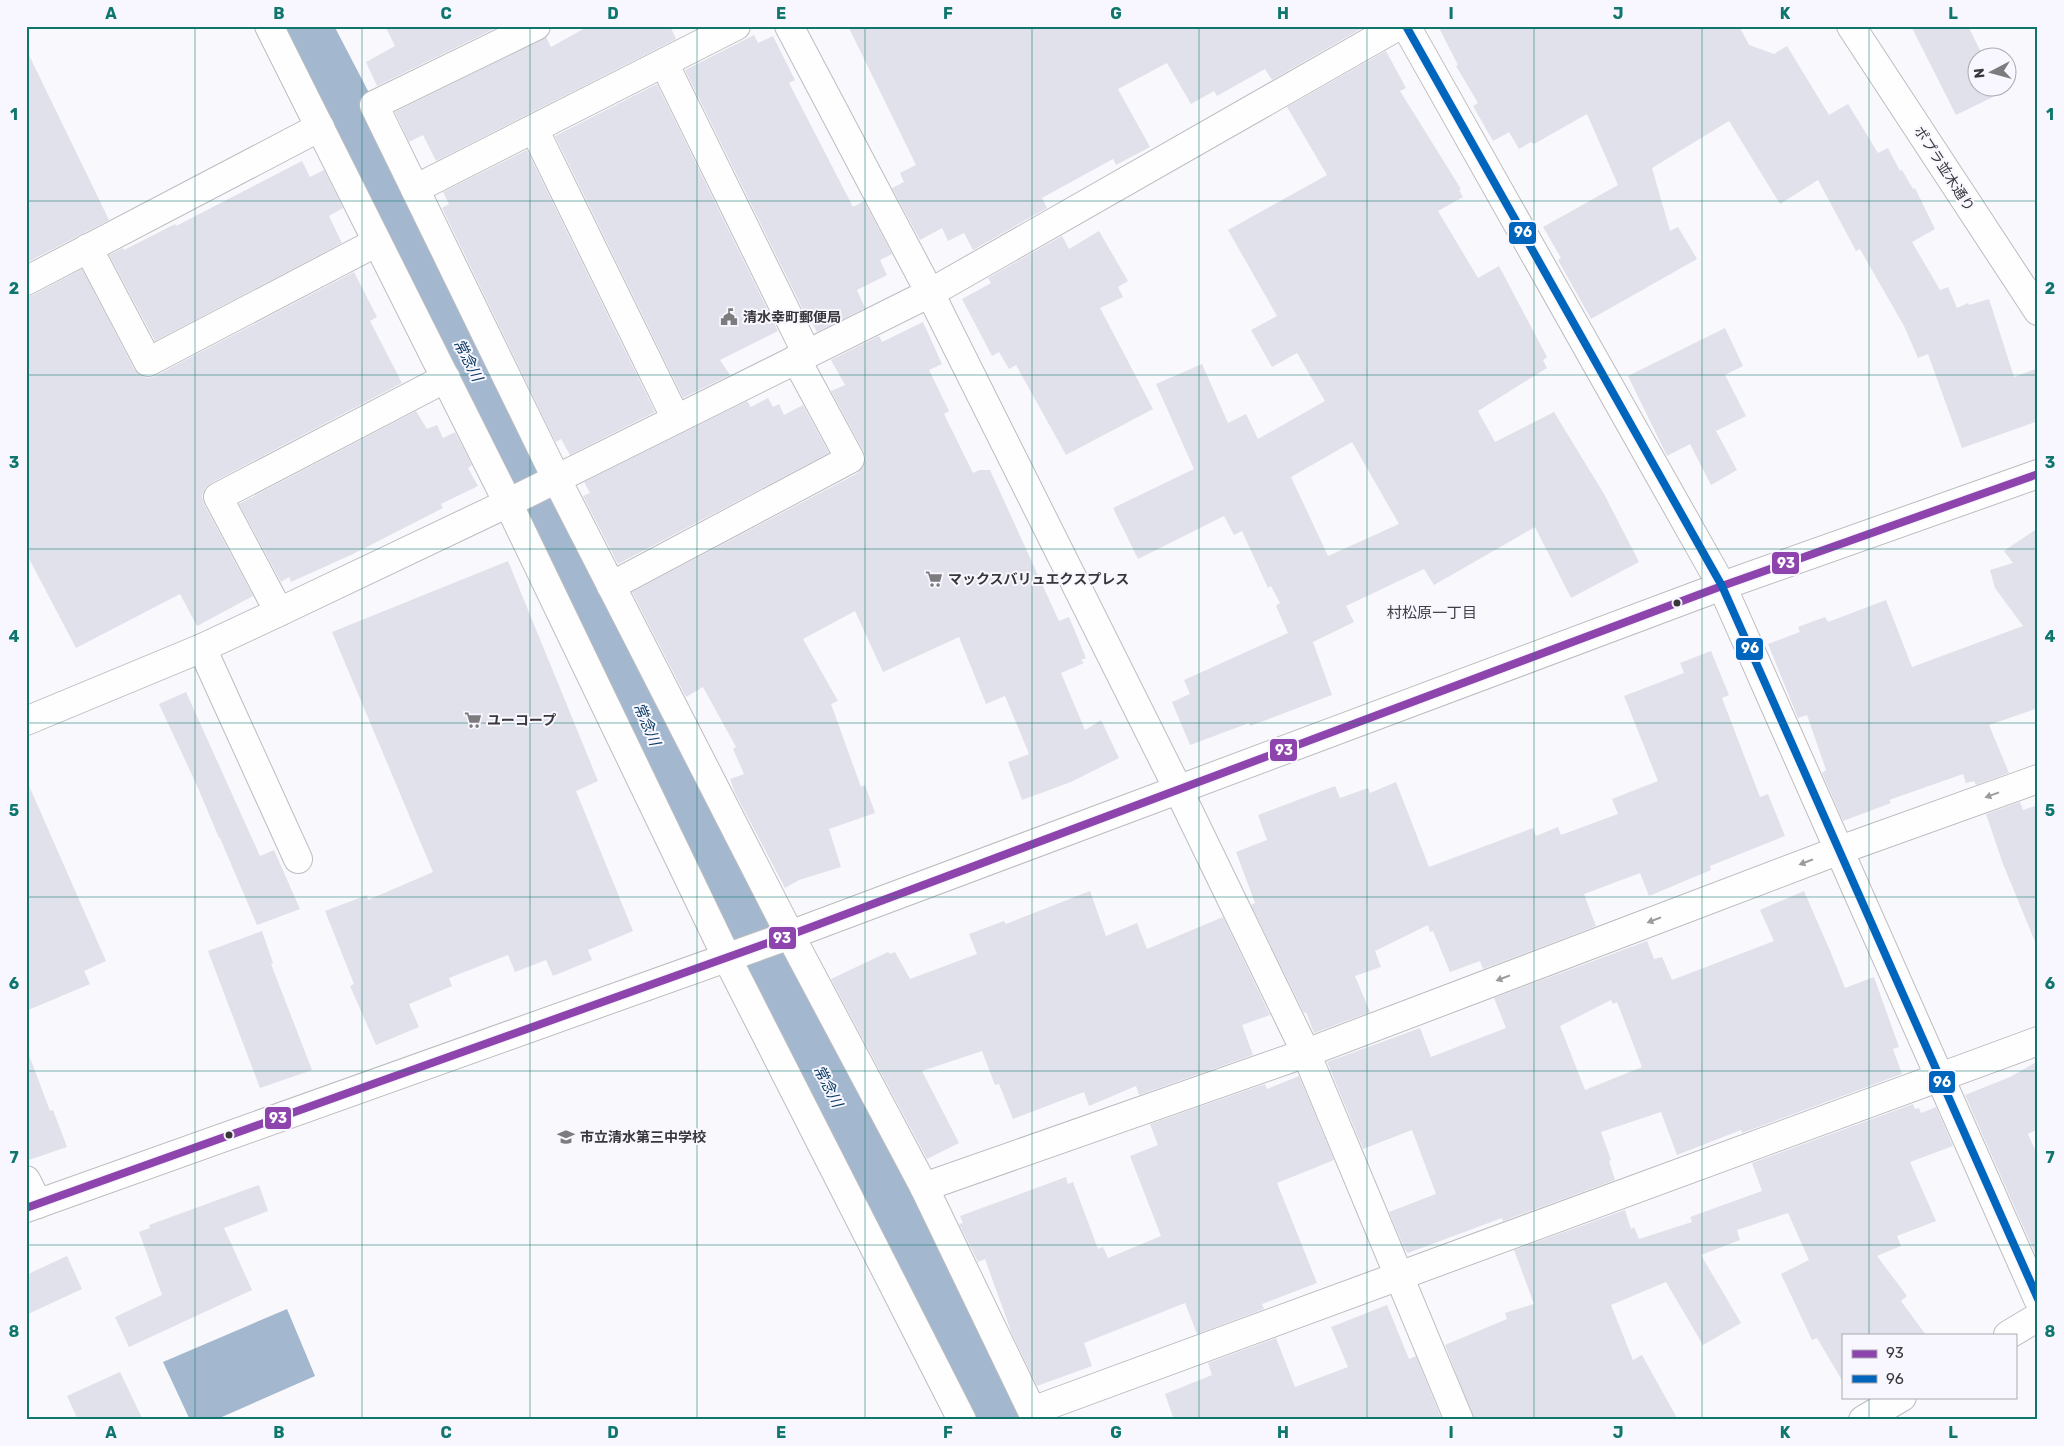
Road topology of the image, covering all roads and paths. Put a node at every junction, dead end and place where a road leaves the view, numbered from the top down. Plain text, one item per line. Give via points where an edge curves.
1 (269, 26) edge
2 (536, 26) edge
3 (736, 26) edge
4 (789, 26) edge
5 (1398, 26) edge
6 (1406, 26) edge
7 (1851, 26) edge
8 (664, 63) junction
9 (320, 128) junction
10 (534, 129) junction
11 (415, 189) junction
12 (377, 242) junction
13 (88, 248) junction
14 (26, 281) edge
15 (930, 293) junction
16 (2038, 311) edge
17 (801, 357) junction
18 (446, 378) junction
19 (676, 419) junction
20 (2038, 474) edge
21 (556, 478) junction
22 (508, 503) junction
23 (611, 586) junction
24 (1722, 586) junction
25 (279, 612) junction
26 (202, 648) junction
27 (26, 722) edge
28 (2038, 778) edge
29 (1178, 789) junction
30 (1840, 850) junction
31 (298, 859) dead end
32 (790, 935) junction
33 (727, 958) junction
34 (2038, 1041) edge
35 (1306, 1053) junction
36 (1940, 1076) junction
37 (924, 1187) junction
38 (30, 1197) edge
39 (1398, 1275) junction
40 (2038, 1299) edge
41 (2038, 1317) edge
42 (2010, 1334) edge
43 (1900, 1398) edge
44 (962, 1420) edge
45 (1459, 1420) edge
46 (1863, 1420) edge

1 - 9 street
2 - 11 street via 374,105
3 - 8 street
4 - 15 street
5 - 15 street
6 - 24 street
7 - 16 street, ポプラ並木通り
8 - 10 street
8 - 17 street
9 - 12 street
9 - 13 street
10 - 11 street
10 - 19 street
11 - 21 street
12 - 13 street via 148,362
12 - 18 street
13 - 14 street
15 - 17 street
15 - 29 street
17 - 19 street
17 - 23 street via 850,459
18 - 22 street
18 - 25 street via 218,497
19 - 21 street
20 - 24 street
21 - 22 street
21 - 23 street
22 - 25 street
22 - 33 street
23 - 32 street
24 - 29 street
24 - 30 street
25 - 26 street
26 - 27 street
26 - 31 street
28 -> 30 street
29 - 32 street
29 - 35 street
30 -> 35 street
30 - 36 street
32 - 33 street
32 - 37 street
33 - 38 street
33 - 44 street
34 - 36 street
35 - 37 street
35 - 39 street
36 - 39 street
36 - 40 street
37 - 39 street via 1032,1411
39 - 45 street
41 - 42 street
43 - 46 street

